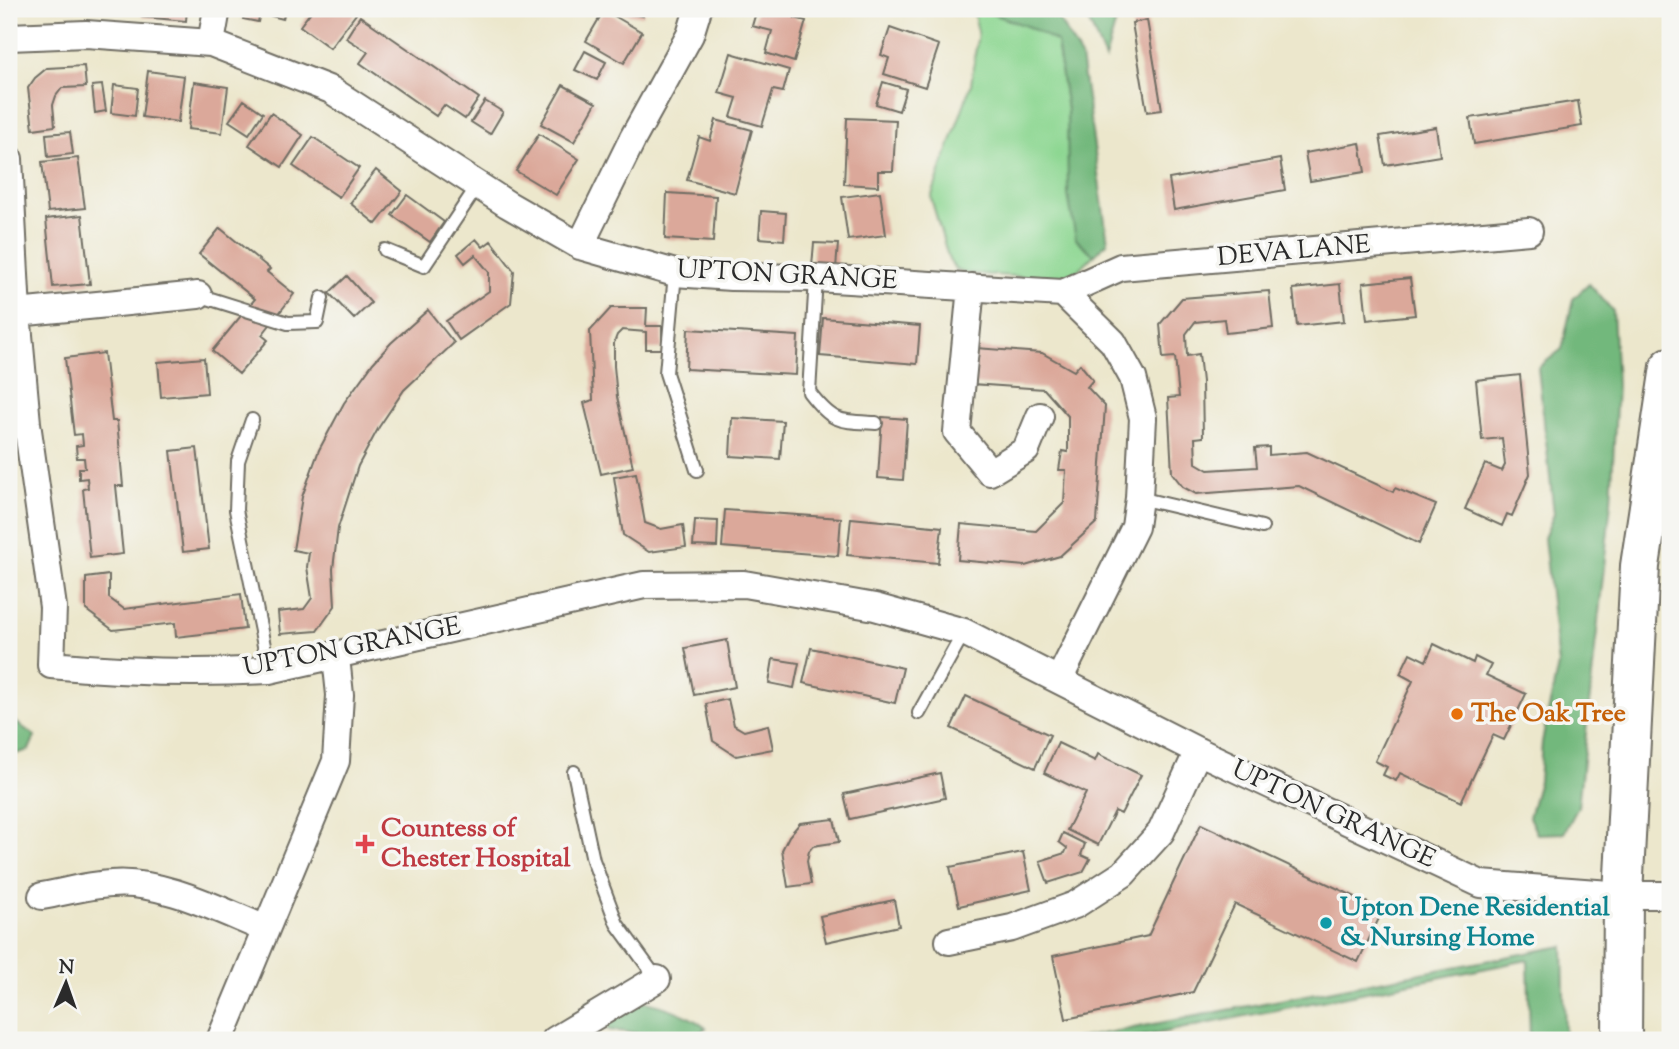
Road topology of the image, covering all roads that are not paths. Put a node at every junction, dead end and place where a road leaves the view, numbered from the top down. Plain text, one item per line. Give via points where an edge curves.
1 (217, 9) edge
2 (698, 9) edge
3 (9, 37) edge
4 (211, 43) junction
5 (9, 159) edge
6 (478, 185) junction
7 (1529, 232) dead end
8 (580, 246) junction
9 (385, 250) dead end
10 (675, 273) junction
11 (816, 278) junction
12 (971, 287) junction
13 (1063, 293) junction
14 (198, 295) joint
15 (322, 298) dead end
16 (13, 312) edge
17 (1670, 366) edge
18 (1040, 416) dead end
19 (252, 420) dead end
20 (18, 424) edge
21 (876, 424) dead end
22 (697, 470) dead end
23 (1139, 498) junction
24 (1262, 527) dead end
25 (964, 632) junction
26 (336, 657) junction
27 (269, 670) junction
28 (1059, 680) junction
29 (919, 713) dead end
30 (1198, 751) junction
31 (573, 772) dead end
32 (1623, 895) junction
33 (1670, 895) edge
34 (42, 896) dead end
35 (266, 929) junction
36 (949, 941) dead end
37 (657, 979) joint
38 (220, 1040) edge
39 (555, 1040) edge
40 (1622, 1040) edge

1 - 4 street
2 - 8 street via 690,36
3 - 4 street, UPTON GRANGE via 86,34
4 - 6 street, UPTON GRANGE via 331,90
5 - 16 street
6 - 8 street, UPTON GRANGE
6 - 9 lane via 424,266
7 - 13 street, DEVA LANE via 1121,267
8 - 10 street, UPTON GRANGE
10 - 11 street, UPTON GRANGE
10 - 22 lane via 666,373
11 - 12 street, UPTON GRANGE
11 - 21 lane via 809,391 825,413 841,421
12 - 13 street, UPTON GRANGE
12 - 18 street via 957,432 990,472 1026,450
13 - 23 street via 1114,342 1133,378 1143,418
14 - 15 lane via 288,323 317,322
14 - 16 street
16 - 20 street
17 - 32 highway via 1640,566
19 - 27 lane via 238,461 236,510
20 - 27 street, UPTON GRANGE via 53,607 51,665 123,672
23 - 24 lane
23 - 28 street via 1135,527
25 - 26 street, UPTON GRANGE via 875,607 744,584 644,584
25 - 28 street, UPTON GRANGE
25 - 29 lane
26 - 27 street, UPTON GRANGE
26 - 35 street via 340,695 336,761
28 - 30 street, UPTON GRANGE
30 - 32 street, UPTON GRANGE via 1480,884
30 - 36 street via 1161,832 1123,874 1075,905 1012,928
31 - 37 lane via 593,860 617,925
32 - 33 street, UPTON GRANGE
32 - 40 highway
34 - 35 street via 113,883 146,886
35 - 38 street
37 - 39 street

